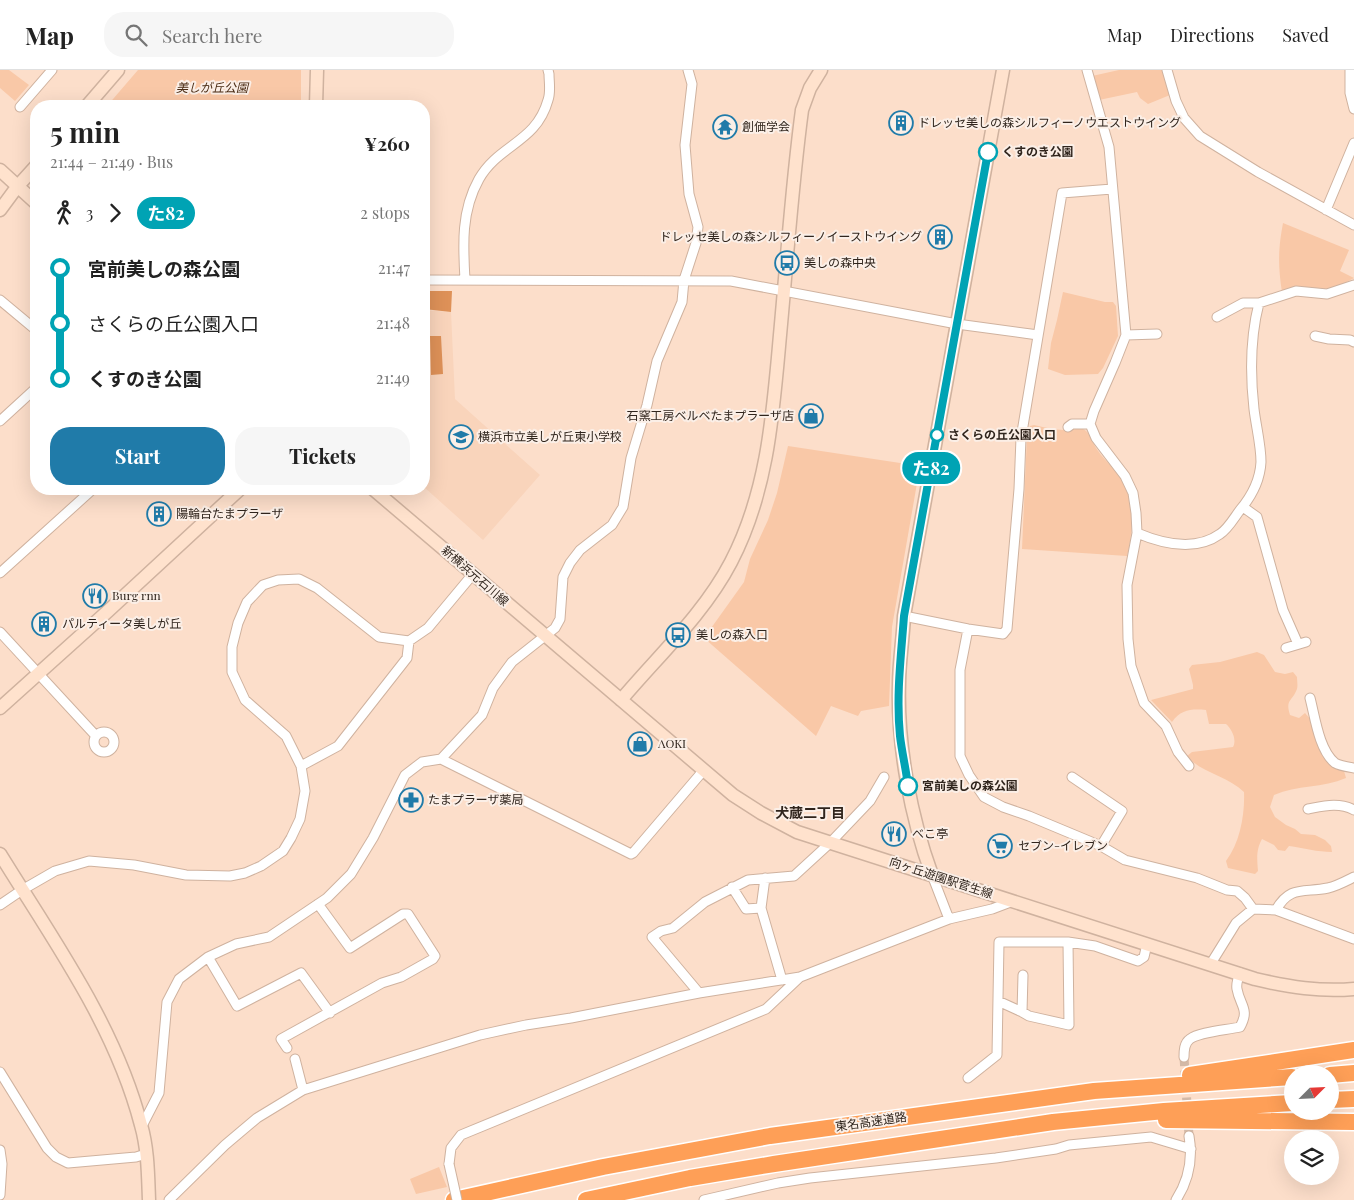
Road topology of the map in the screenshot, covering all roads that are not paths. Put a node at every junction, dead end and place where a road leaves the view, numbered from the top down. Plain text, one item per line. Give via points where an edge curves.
1 (52, 70) edge
2 (118, 70) edge
3 (317, 70) edge
4 (548, 70) edge
5 (688, 70) edge
6 (821, 70) edge
7 (1003, 70) edge
8 (1087, 70) edge
9 (1166, 70) edge
10 (1350, 70) edge
11 (92, 100) edge
12 (316, 100) edge
13 (20, 106) dead end
14 (1354, 109) edge
15 (1354, 143) edge
16 (0, 170) edge
17 (30, 173) edge
18 (17, 187) junction
19 (1112, 189) junction
20 (30, 198) edge
21 (0, 210) edge
22 (1326, 210) junction
23 (1354, 225) edge
24 (430, 280) edge
25 (465, 280) junction
26 (684, 280) junction
27 (1354, 284) edge
28 (784, 291) junction
29 (0, 300) edge
30 (1259, 303) junction
31 (1217, 317) dead end
32 (957, 324) junction
33 (30, 325) edge
34 (1157, 334) dead end
35 (1038, 335) junction
36 (1126, 335) junction
37 (1315, 336) dead end
38 (1352, 339) edge
39 (30, 394) edge
40 (0, 421) edge
41 (1090, 424) junction
42 (1068, 427) dead end
43 (86, 495) edge
44 (228, 495) edge
45 (380, 495) edge
46 (1243, 507) junction
47 (1137, 533) junction
48 (0, 573) edge
49 (473, 574) junction
50 (904, 616) junction
51 (968, 629) junction
52 (0, 632) edge
53 (545, 636) junction
54 (409, 641) junction
55 (1286, 648) dead end
56 (576, 663) joint
57 (39, 674) junction
58 (1310, 698) dead end
59 (621, 700) junction
60 (0, 708) edge
61 (96, 736) dead end
62 (441, 760) junction
63 (301, 766) junction
64 (1189, 766) dead end
65 (1354, 768) edge
66 (703, 771) junction
67 (884, 777) dead end
68 (1072, 777) dead end
69 (1308, 809) dead end
70 (1354, 810) edge
71 (830, 843) junction
72 (1101, 846) junction
73 (0, 854) edge
74 (932, 874) junction
75 (1354, 877) edge
76 (765, 878) junction
77 (732, 887) junction
78 (22, 890) junction
79 (1013, 901) junction
80 (318, 904) junction
81 (0, 905) edge
82 (761, 908) junction
83 (1253, 909) junction
84 (1276, 910) junction
85 (949, 919) junction
86 (1354, 939) edge
87 (1068, 942) junction
88 (1147, 944) junction
89 (208, 957) junction
90 (1210, 964) junction
91 (1240, 973) junction
92 (1023, 975) dead end
93 (800, 977) junction
94 (782, 980) junction
95 (1354, 989) edge
96 (699, 993) junction
97 (998, 1001) junction
98 (1022, 1012) junction
99 (330, 1013) junction
100 (287, 1048) dead end
101 (1354, 1050) edge
102 (1184, 1057) tunnel mouth
103 (294, 1059) dead end
104 (1354, 1073) edge
105 (1339, 1074) edge
106 (1, 1075) edge
107 (968, 1078) dead end
108 (1284, 1078) edge
109 (303, 1090) junction
110 (1094, 1091) junction
111 (1354, 1099) edge
112 (1339, 1100) edge
113 (1284, 1104) edge
114 (1112, 1116) junction
115 (1354, 1122) edge
116 (142, 1126) junction
117 (1189, 1136) tunnel mouth
118 (1191, 1149) junction
119 (0, 1150) edge
120 (146, 1154) junction
121 (0, 1194) edge
122 (149, 1200) edge
123 (169, 1200) edge
124 (455, 1200) edge
125 (586, 1200) edge
126 (704, 1200) edge
127 (1176, 1200) edge

1 - 13 street
2 - 11 street
3 - 12 street
4 - 25 street via 549,99 540,121 524,138 499,154 479,178 467,205 463,229
5 - 26 street via 692,84 684,144 689,194 698,227
6 - 28 street via 802,110
7 - 32 street
8 - 19 street via 1109,147
9 - 22 street via 1184,118 1200,136
10 - 14 street
15 - 22 street
16 - 18 street
17 - 18 street
18 - 20 street
18 - 21 street
19 - 35 street via 1062,193
19 - 36 street
22 - 23 street
24 - 25 street
25 - 26 street
26 - 28 street via 731,281
26 - 53 street via 682,302 657,361 631,458 623,507 612,525 580,550 570,563 564,577 560,619
27 - 30 street via 1327,294 1296,291
28 - 32 street
28 - 59 street via 773,413 756,504 730,563 714,589
29 - 33 street
30 - 31 street via 1243,303
30 - 46 street via 1251,366 1261,462 1258,481
32 - 35 street
32 - 50 street
34 - 36 street
35 - 51 street via 1021,438 1007,629 1003,634
36 - 41 street
37 - 38 street
39 - 40 street
41 - 42 street
41 - 47 street via 1096,438 1126,476 1136,513
43 - 48 street
44 - 57 street
45 - 49 street, 新横浜元石川線
46 - 47 street via 1222,533 1206,542 1185,546
46 - 55 street via 1257,517 1283,610 1302,643
47 - 64 street via 1126,585 1131,666 1144,703 1166,726 1178,752
49 - 53 street, 新横浜元石川線
49 - 54 street via 428,628
50 - 51 street
50 - 74 street via 899,684 900,735 919,834
51 - 72 street via 960,670 960,756 969,775 984,797 997,804
52 - 57 street
53 - 56 street, 新横浜元石川線
53 - 62 street via 512,662 493,688 482,715
54 - 63 street via 407,658 338,746
54 - 63 street via 379,637 317,588 300,579 278,580 263,585 247,602 232,647 232,672 245,700 286,736
56 - 59 street, 向ヶ丘遊園駅菅生線
57 - 60 street
57 - 61 street
58 - 65 street via 1326,752 1336,763
59 - 66 street, 向ヶ丘遊園駅菅生線
62 - 66 street via 631,854
62 - 80 street via 422,762 405,775 351,874
63 - 78 street via 305,792 300,819 283,851 261,866 230,876 186,875 89,861 55,871
66 - 71 street, 向ヶ丘遊園駅菅生線 via 761,813 797,832
67 - 71 street via 870,801
68 - 72 street via 1122,811
69 - 70 street via 1345,805
71 - 74 street, 向ヶ丘遊園駅菅生線
71 - 76 street via 794,876
72 - 83 street via 1125,860 1237,891
73 - 78 street
74 - 79 street, 向ヶ丘遊園駅菅生線
74 - 85 street
75 - 84 street via 1330,888 1293,892 1282,899
76 - 77 street via 748,880
76 - 82 street
77 - 82 street via 746,909
77 - 96 street via 705,902 673,928 652,936
78 - 81 street
78 - 116 street via 114,1045
79 - 85 street
79 - 88 street, 向ヶ丘遊園駅菅生線
80 - 89 street via 269,937 236,944
80 - 99 street via 350,948 408,914 435,956
82 - 94 street
83 - 84 street
83 - 90 street via 1236,923
84 - 86 street
85 - 93 street
87 - 88 street via 1095,946 1138,961 1144,957
87 - 97 street via 999,942
87 - 98 street via 1069,1026
88 - 90 street, 向ヶ丘遊園駅菅生線
89 - 99 street via 238,1006 301,973
89 - 116 street via 179,979 167,1002 159,1093
90 - 91 street, 向ヶ丘遊園駅菅生線
91 - 95 street, 向ヶ丘遊園駅菅生線 via 1289,987
91 - 102 street via 1236,988 1245,1009 1240,1027 1188,1039
92 - 98 street
93 - 94 street
93 - 124 street, bridge via 766,1009 461,1135 450,1148 449,1164
94 - 96 street
96 - 109 street via 480,1035
97 - 98 street
97 - 107 street via 997,1055
99 - 100 street via 281,1039
101 - 110 highway
103 - 109 street
104 - 105 highway
106 - 120 street via 56,1157 68,1163
108 - 110 highway, 東名高速道路
109 - 123 street via 256,1118
110 - 124 highway, 東名高速道路 via 770,1136 603,1167
111 - 112 highway
113 - 114 highway
114 - 115 highway via 1184,1121
114 - 125 highway via 774,1164
116 - 120 street
117 - 118 street
118 - 126 street via 1151,1138 1069,1144 996,1158 778,1183
118 - 127 street via 1185,1186
119 - 121 street
120 - 122 street

